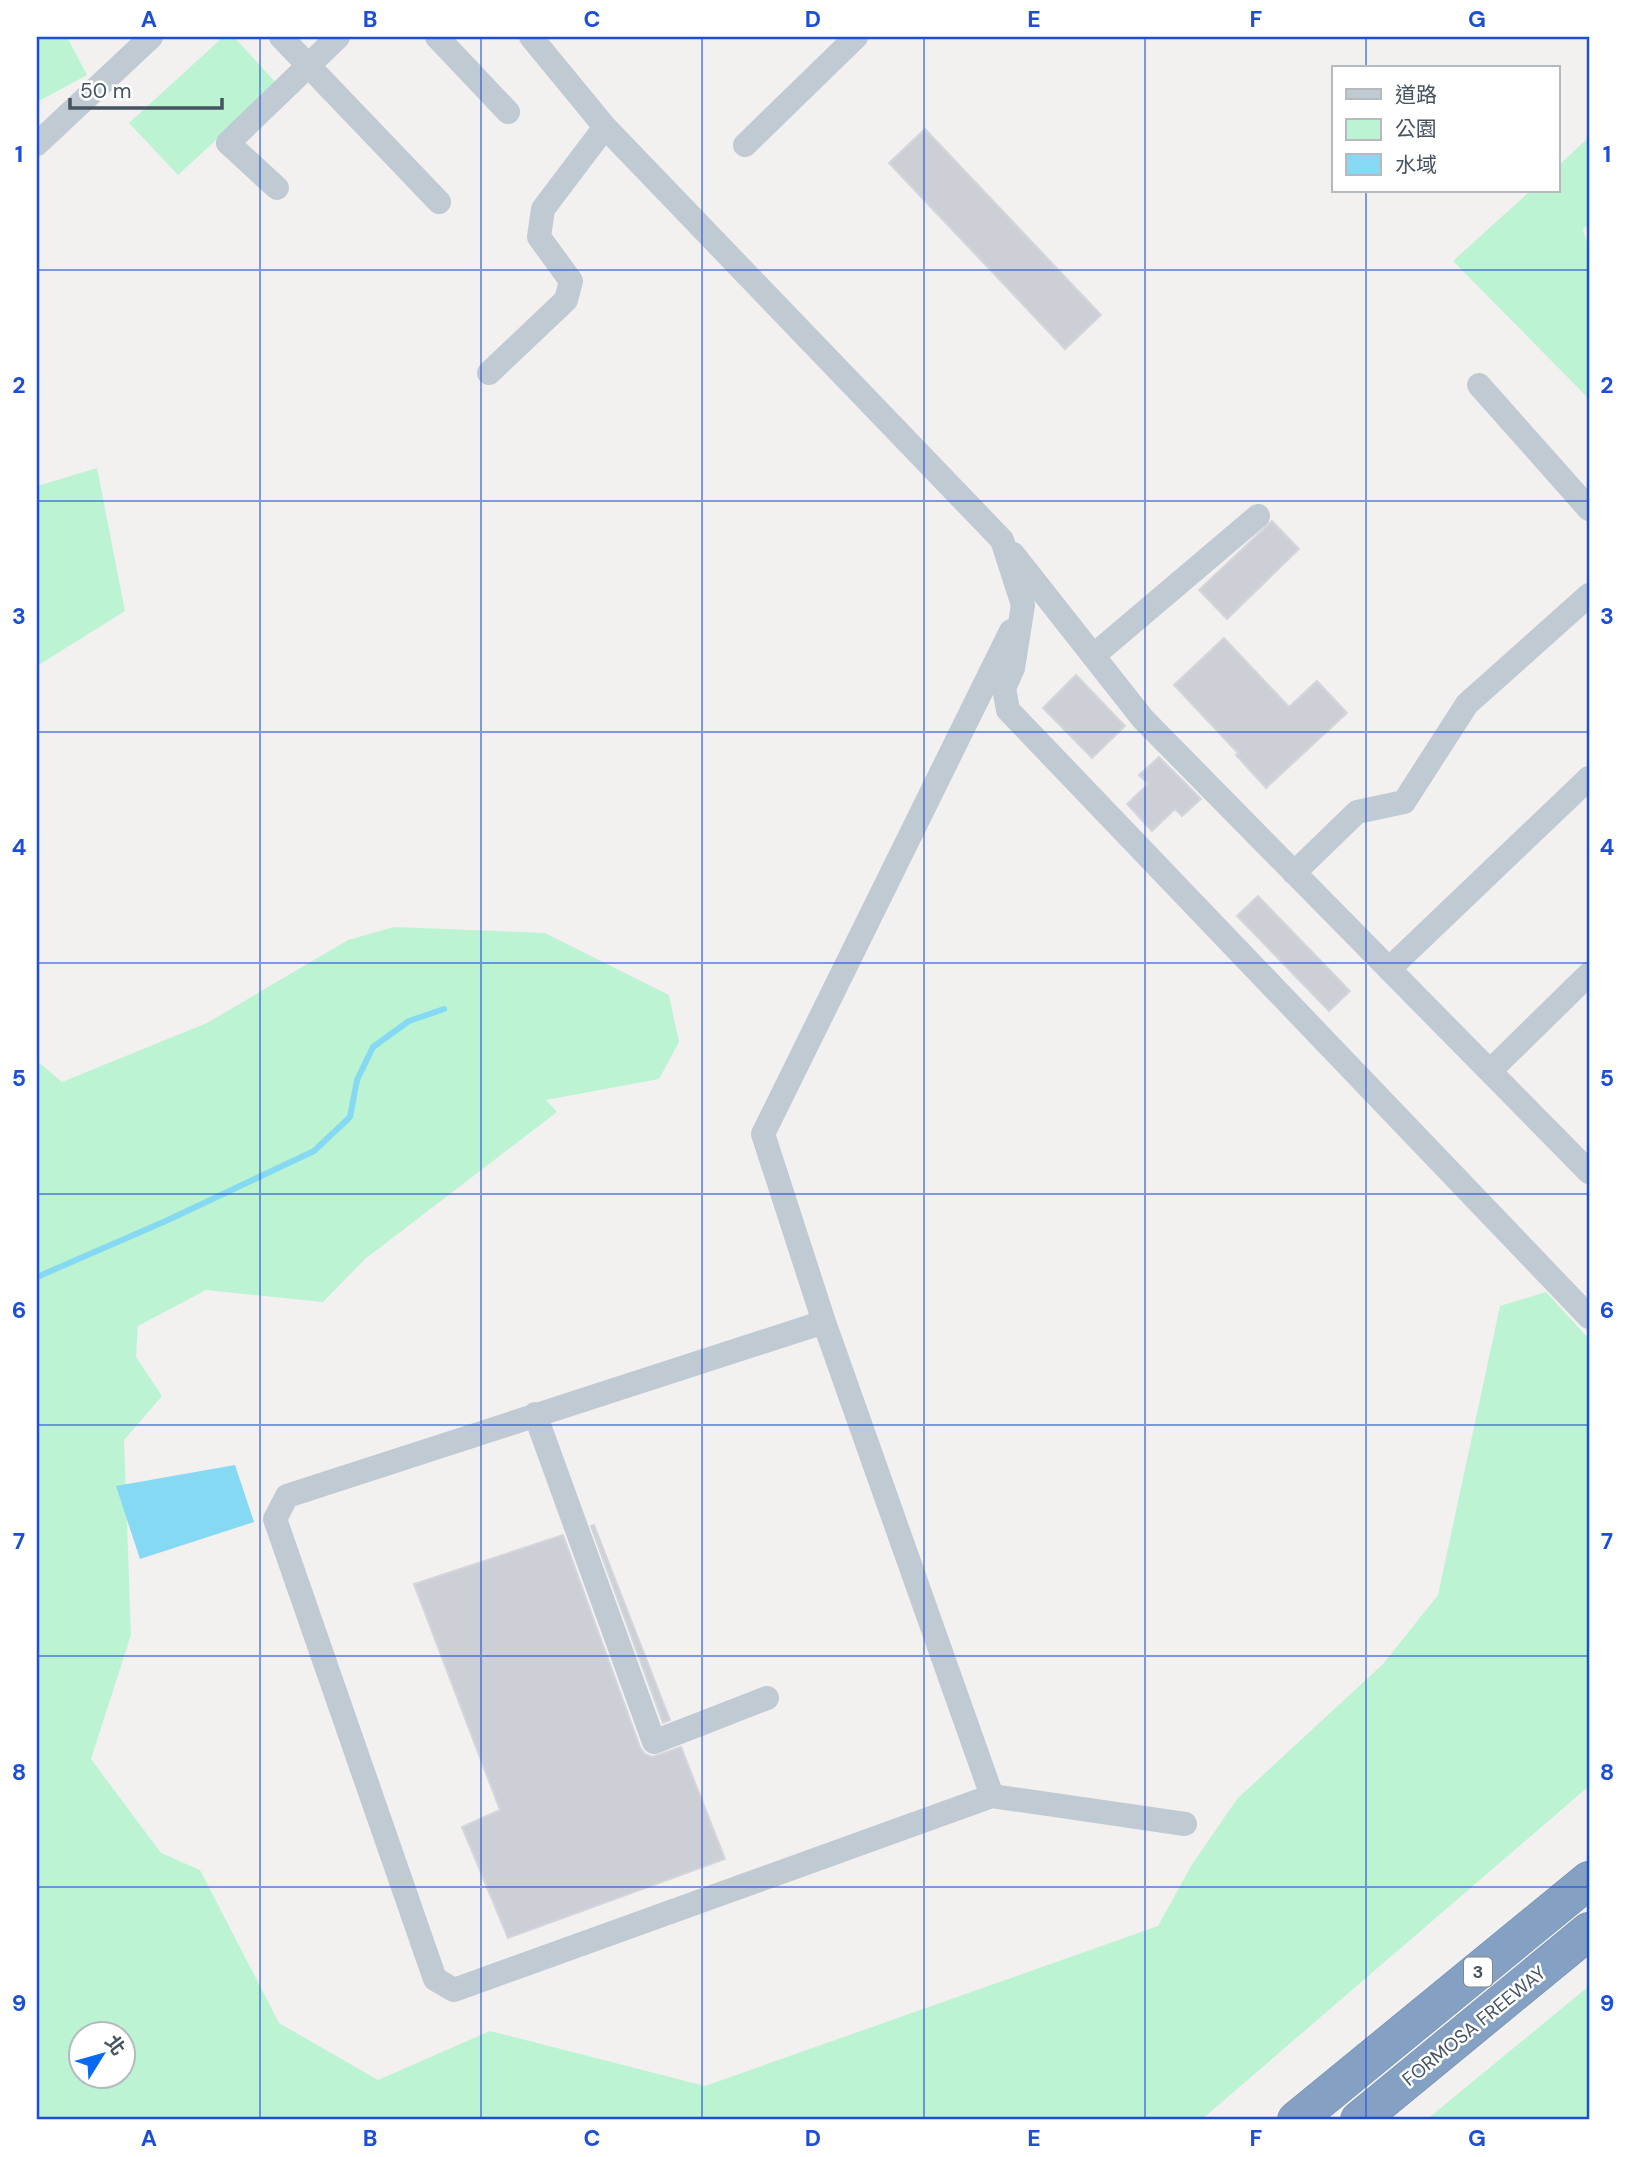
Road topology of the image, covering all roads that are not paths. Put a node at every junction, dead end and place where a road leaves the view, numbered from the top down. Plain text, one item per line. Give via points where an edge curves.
1 (151, 37) edge
2 (281, 37) edge
3 (338, 37) edge
4 (437, 37) edge
5 (531, 37) edge
6 (856, 37) edge
7 (308, 66) junction
8 (508, 112) dead end
9 (606, 127) junction
10 (37, 144) edge
11 (745, 145) dead end
12 (276, 188) dead end
13 (439, 202) dead end
14 (489, 373) dead end
15 (1479, 385) dead end
16 (1589, 509) edge
17 (1258, 516) dead end
18 (1002, 540) junction
19 (1589, 594) edge
20 (1023, 606) junction
21 (1093, 656) junction
22 (1589, 778) edge
23 (1294, 873) junction
24 (1389, 969) junction
25 (1589, 974) edge
26 (1490, 1071) junction
27 (1589, 1171) edge
28 (1586, 1309) edge
29 (824, 1322) junction
30 (535, 1414) junction
31 (766, 1698) dead end
32 (992, 1796) junction
33 (1185, 1824) dead end
34 (1589, 1880) edge
35 (1589, 1931) edge
36 (1296, 2120) edge
37 (1359, 2120) edge

1 - 10 street
2 - 7 street
3 - 7 street
4 - 8 street
5 - 9 street
6 - 11 street
7 - 12 street via 228,143
7 - 13 street
9 - 14 street via 543,209 539,237 571,281 566,300
9 - 18 street
15 - 16 street
17 - 21 street
18 - 20 street
18 - 21 street
19 - 23 street via 1466,704 1404,802 1357,812
20 - 28 street via 1013,668 1004,688 1008,710
20 - 29 street via 763,1134
21 - 23 street via 1143,719
22 - 24 street
23 - 24 street
24 - 26 street
25 - 26 street
26 - 27 street
29 - 30 street
29 - 32 street
30 - 31 street via 654,1742
30 - 32 street via 287,1496 275,1519 435,1979 454,1990
32 - 33 street
34 - 36 highway, FORMOSA FREEWAY / 3
35 - 37 highway, FORMOSA FREEWAY / 3

